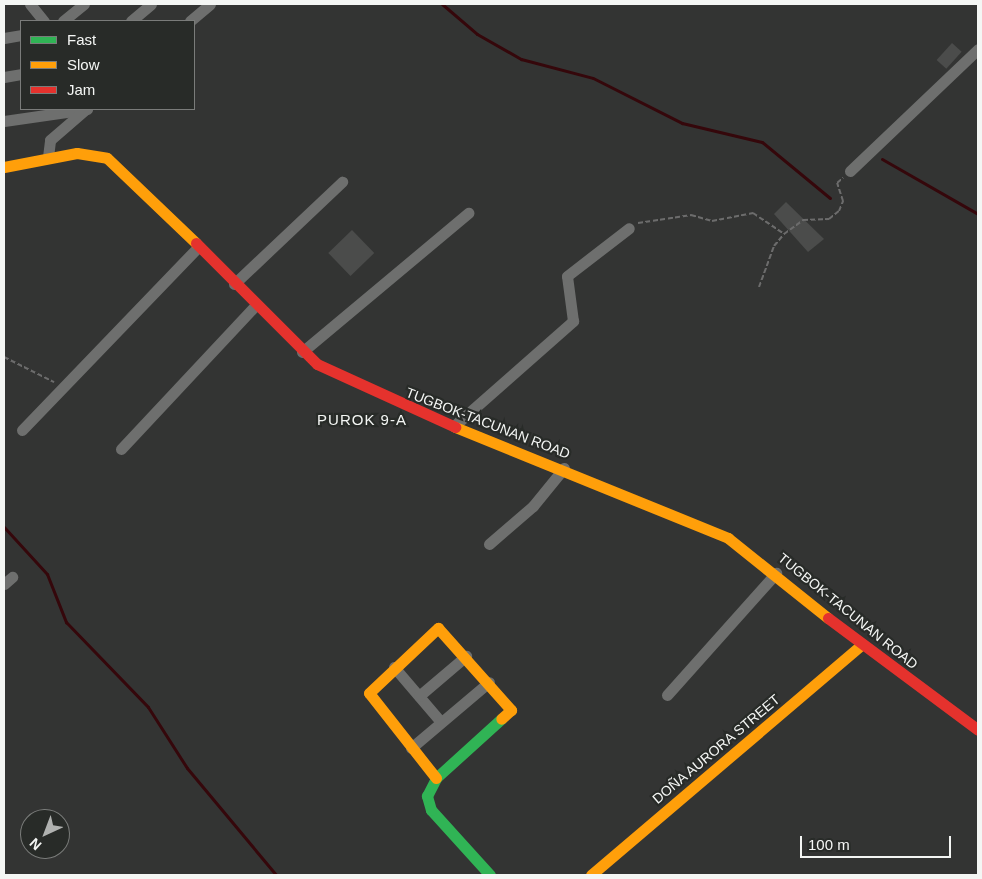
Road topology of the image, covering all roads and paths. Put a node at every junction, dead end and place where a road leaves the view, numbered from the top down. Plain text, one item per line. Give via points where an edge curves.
1 (30, 4) edge
2 (84, 4) edge
3 (151, 4) edge
4 (210, 4) edge
5 (43, 20) edge
6 (64, 20) edge
7 (132, 20) edge
8 (191, 20) edge
9 (20, 35) edge
10 (4, 38) edge
11 (978, 49) edge
12 (20, 74) edge
13 (4, 77) edge
14 (80, 110) edge
15 (86, 110) edge
16 (4, 121) edge
17 (48, 158) junction
18 (4, 167) edge
19 (850, 171) dead end
20 (342, 182) dead end
21 (837, 183) dead end
22 (468, 213) dead end
23 (629, 228) joint
24 (784, 234) junction
25 (198, 247) junction
26 (234, 284) junction
27 (759, 287) dead end
28 (255, 306) junction
29 (302, 352) junction
30 (4, 358) edge
31 (62, 388) junction
32 (454, 426) junction
33 (22, 430) dead end
34 (121, 449) dead end
35 (564, 468) junction
36 (489, 544) dead end
37 (776, 572) junction
38 (861, 645) junction
39 (466, 656) junction
40 (394, 666) junction
41 (489, 682) junction
42 (667, 695) dead end
43 (419, 696) junction
44 (441, 722) junction
45 (978, 730) edge
46 (411, 748) junction
47 (436, 778) junction
48 (490, 875) edge
49 (591, 875) edge

1 - 5 street
2 - 6 street
3 - 7 street
4 - 8 street
9 - 10 street
11 - 19 street
12 - 13 street
14 - 16 street
15 - 17 street via 50,140
17 - 18 street, TUGBOK-TACUNAN ROAD
17 - 25 street, TUGBOK-TACUNAN ROAD via 92,153 107,158 126,172
20 - 26 street
21 - 24 path via 843,201 834,216 803,220
22 - 29 street
23 - 24 path via 652,219 691,215 712,221 753,213
23 - 32 street via 567,276 573,321
24 - 27 path via 774,246
25 - 26 street, TUGBOK-TACUNAN ROAD
25 - 31 street
26 - 28 street, TUGBOK-TACUNAN ROAD
28 - 29 street, TUGBOK-TACUNAN ROAD
28 - 34 street
29 - 32 street, TUGBOK-TACUNAN ROAD via 350,384
30 - 31 path via 37,370
31 - 33 street
32 - 35 street, TUGBOK-TACUNAN ROAD
35 - 36 street via 533,506
35 - 37 street, TUGBOK-TACUNAN ROAD via 711,529
37 - 38 street, TUGBOK-TACUNAN ROAD
37 - 42 street
38 - 45 street, TUGBOK-TACUNAN ROAD
38 - 49 street, DOÑA AURORA STREET
39 - 40 street via 438,628
39 - 41 street
39 - 43 street
40 - 43 street
40 - 46 street via 369,693
41 - 44 street
41 - 47 street via 511,710
43 - 44 street
44 - 46 street
46 - 47 street
47 - 48 street via 428,791 427,804

